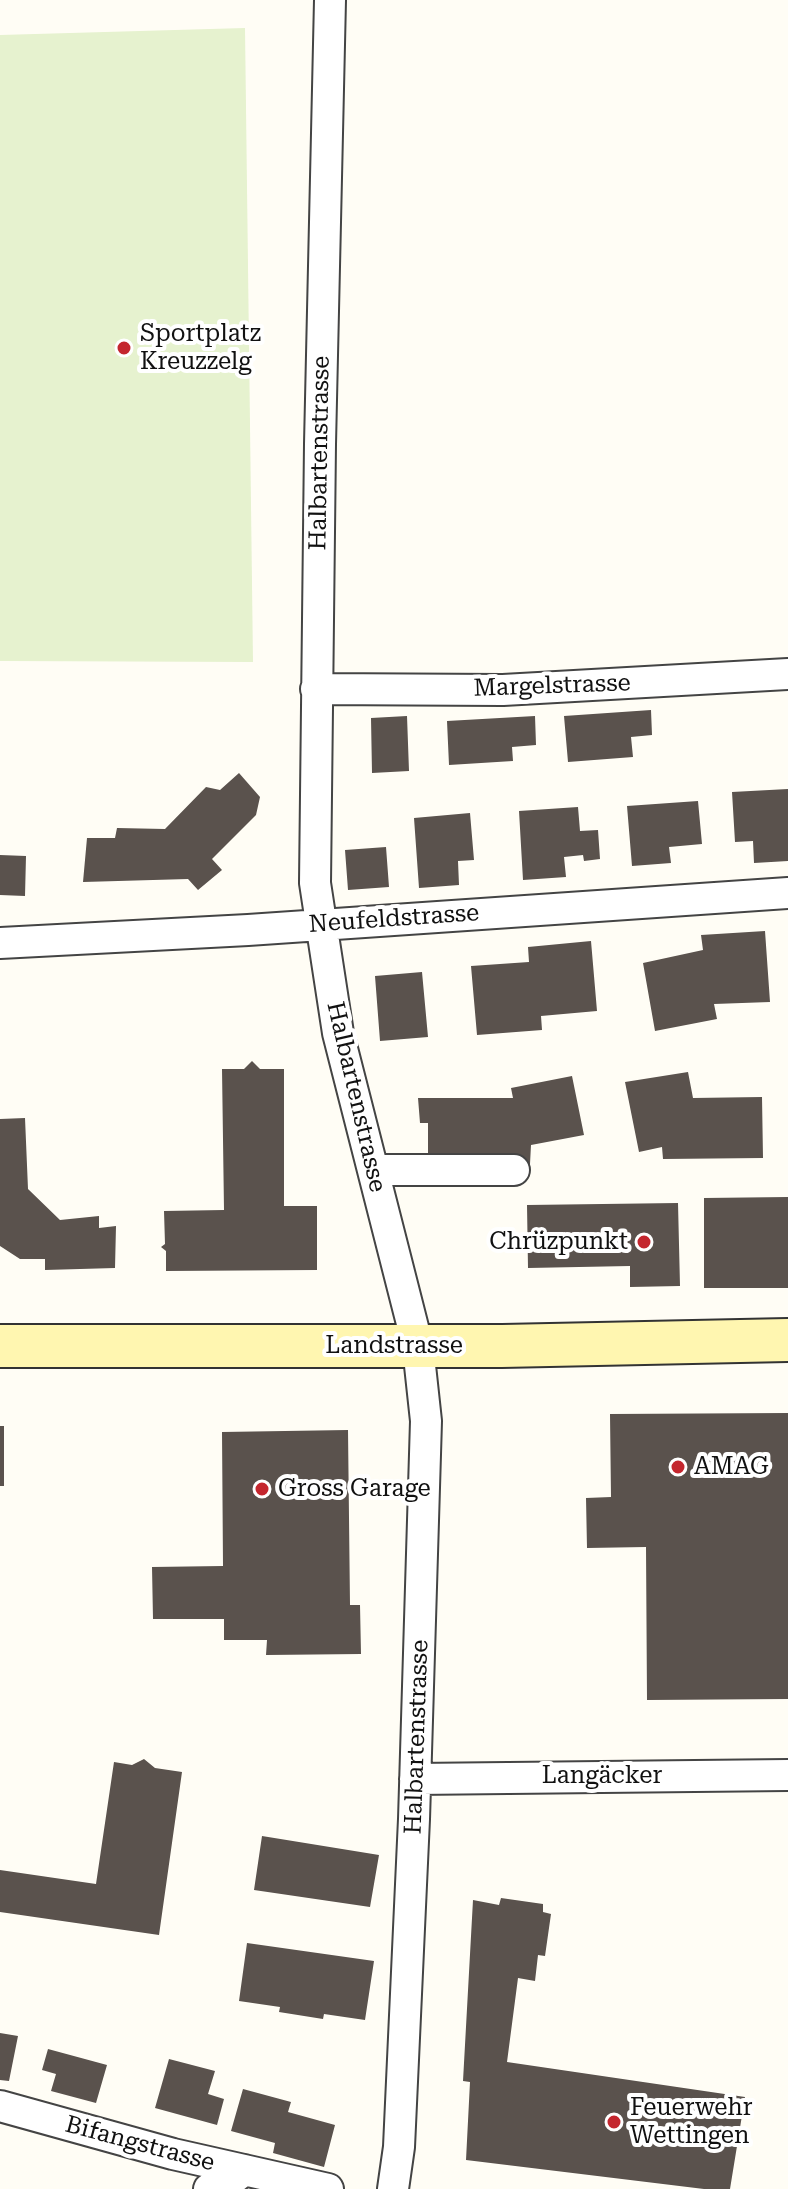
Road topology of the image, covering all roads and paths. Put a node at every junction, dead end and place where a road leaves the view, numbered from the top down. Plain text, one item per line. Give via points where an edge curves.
1 (330, 0) edge
2 (788, 674) edge
3 (316, 689) junction
4 (788, 893) edge
5 (321, 923) junction
6 (0, 943) edge
7 (373, 1170) junction
8 (514, 1170) dead end
9 (788, 1340) edge
10 (0, 1346) edge
11 (418, 1347) junction
12 (788, 1775) edge
13 (415, 1779) junction
14 (0, 2106) edge
15 (244, 2170) junction
16 (209, 2189) edge
17 (328, 2189) edge
18 (393, 2189) edge

1 - 3 street, Halbartenstrasse
2 - 3 street, Margelstrasse via 503,690
3 - 5 street, Halbartenstrasse via 315,883
4 - 5 street, Neufeldstrasse
5 - 6 street, Neufeldstrasse
5 - 7 street, Halbartenstrasse via 338,1033
7 - 8 street
7 - 11 street, Halbartenstrasse
9 - 11 main road, Landstrasse
10 - 11 main road, Landstrasse
11 - 13 street, Halbartenstrasse via 426,1421
12 - 13 street, Langäcker
13 - 18 street, Halbartenstrasse
14 - 15 street, Bifangstrasse
15 - 16 street
15 - 17 street, Bifangstrasse

